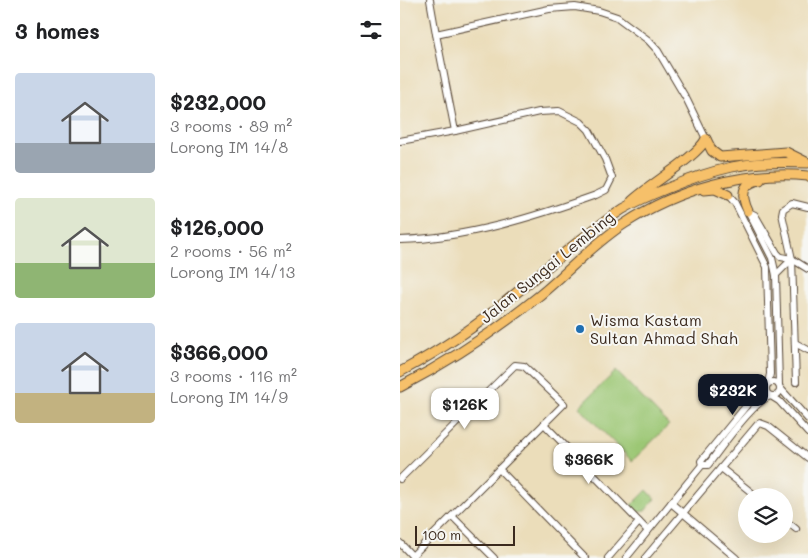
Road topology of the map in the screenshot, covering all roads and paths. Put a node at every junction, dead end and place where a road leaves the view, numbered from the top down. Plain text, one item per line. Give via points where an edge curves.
1 (430, 0) edge
2 (436, 34) junction
3 (455, 130) junction
4 (706, 139) junction
5 (400, 142) edge
6 (807, 163) edge
7 (792, 175) junction
8 (808, 176) edge
9 (695, 191) junction
10 (728, 195) joint
11 (808, 207) edge
12 (625, 208) junction
13 (748, 211) junction
14 (400, 240) edge
15 (792, 259) junction
16 (808, 269) edge
17 (776, 275) junction
18 (794, 343) junction
19 (808, 350) edge
20 (400, 372) edge
21 (796, 382) dead end
22 (767, 384) junction
23 (780, 386) junction
24 (400, 387) edge
25 (771, 396) junction
26 (808, 419) edge
27 (544, 424) junction
28 (808, 433) edge
29 (808, 458) edge
30 (702, 465) junction
31 (721, 468) junction
32 (499, 469) junction
33 (400, 479) edge
34 (746, 488) edge
35 (671, 503) junction
36 (683, 513) junction
37 (452, 516) junction
38 (639, 522) junction
39 (793, 526) edge
40 (796, 529) dead end
41 (648, 531) junction
42 (400, 542) edge
43 (633, 549) junction
44 (413, 557) edge
45 (494, 558) edge
46 (585, 558) edge
47 (608, 558) edge
48 (626, 558) edge
49 (644, 558) edge
50 (736, 558) edge

1 - 2 street
2 - 3 street
2 - 4 street via 549,9 575,8 617,17 658,51
3 - 5 street
3 - 14 street via 549,110 559,111 589,130 612,178 606,190 596,195 517,220 454,234
4 - 6 main road via 712,151 720,157 786,152
4 - 12 main road via 697,151
6 - 12 main road, Jalan Sungai Lembing via 734,166 656,192
7 - 8 main road, Jalan Sungai Lembing
7 - 9 main road, Jalan Sungai Lembing via 730,179
7 - 13 main road via 750,183 743,196
9 - 10 main road via 715,189
9 - 24 main road, Jalan Sungai Lembing via 625,223 516,314 465,350
10 - 22 street via 767,267 770,374
11 - 15 street via 792,203 783,209
12 - 20 main road, Jalan Sungai Lembing via 462,336
13 - 15 street via 755,215 777,253
13 - 17 street via 772,258
15 - 16 street
15 - 17 street
15 - 18 street
17 - 23 street
18 - 19 street
18 - 21 street
22 - 23 street via 775,382
22 - 25 street via 766,393
22 - 30 street via 701,461
23 - 25 street via 778,394
23 - 26 street
25 - 28 street
25 - 30 street via 761,401 708,465
27 - 32 street
27 - 33 street via 564,404 524,366 515,365
27 - 38 street
29 - 31 street via 760,423
30 - 35 street
31 - 34 street
31 - 36 street
32 - 37 street
32 - 46 street
35 - 36 street
35 - 41 street
36 - 49 street
36 - 50 street
37 - 44 street
37 - 45 street
38 - 41 street
38 - 47 street
39 - 40 street
41 - 43 street
42 - 44 street
43 - 48 street
43 - 49 street

